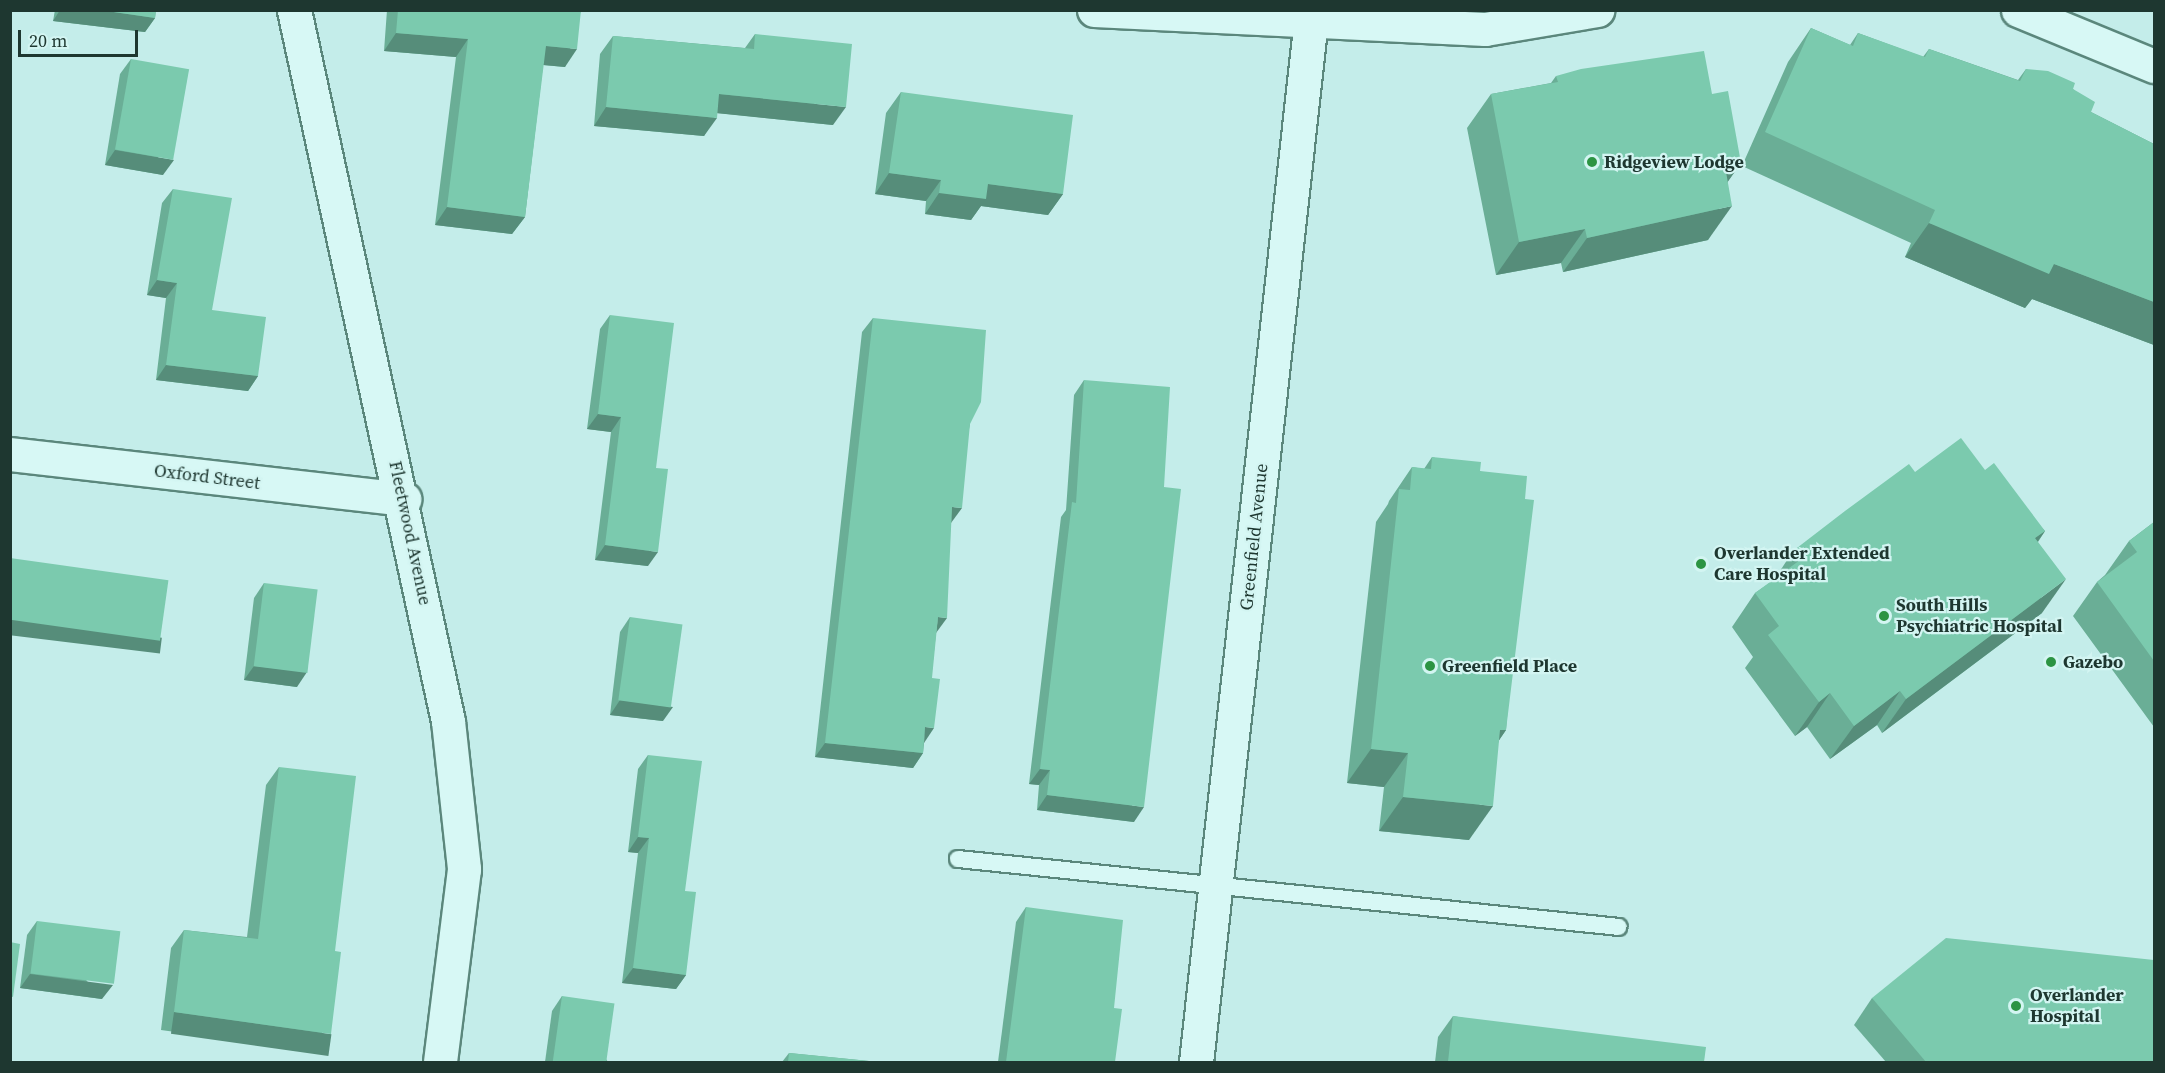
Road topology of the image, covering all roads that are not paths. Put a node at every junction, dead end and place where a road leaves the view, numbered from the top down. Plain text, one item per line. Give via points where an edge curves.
1 (294, 10) edge
2 (1094, 10) edge
3 (1597, 10) edge
4 (2018, 10) edge
5 (1311, 16) edge
6 (2154, 66) edge
7 (10, 454) edge
8 (404, 499) junction
9 (958, 859) dead end
10 (1215, 885) junction
11 (1619, 927) dead end
12 (440, 1062) edge
13 (1196, 1062) edge

1 - 8 street, Fleetwood Avenue
2 - 5 street
3 - 5 street via 1485,29
4 - 6 street
5 - 10 street, Greenfield Avenue
7 - 8 street, Oxford Street
8 - 12 street, Fleetwood Avenue via 448,721 464,868
9 - 10 lane
10 - 11 lane
10 - 13 street, Greenfield Avenue

